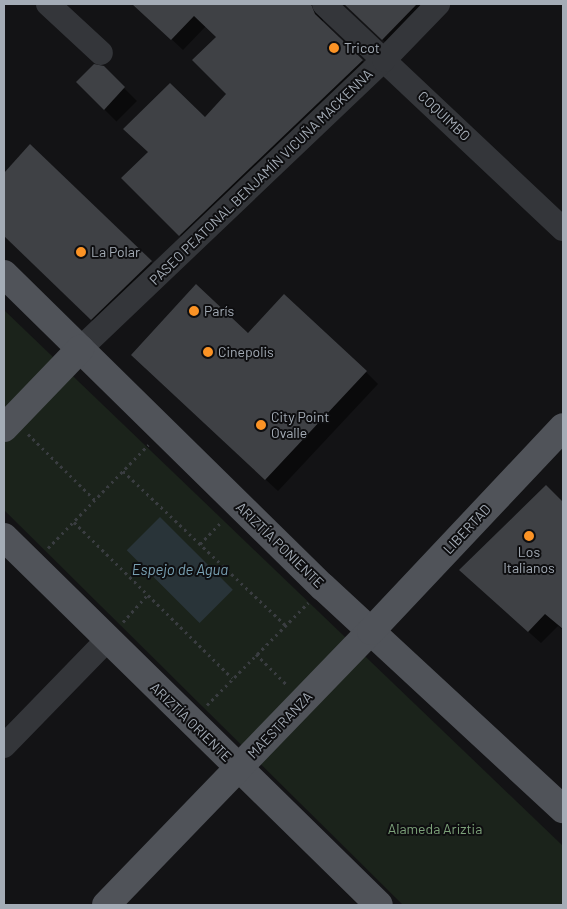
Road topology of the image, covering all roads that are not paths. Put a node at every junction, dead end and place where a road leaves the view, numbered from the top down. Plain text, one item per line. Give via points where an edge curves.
1 (48, 4) edge
2 (324, 4) edge
3 (438, 4) edge
4 (101, 53) dead end
5 (384, 60) junction
6 (563, 229) edge
7 (4, 274) edge
8 (80, 349) junction
9 (8, 424) edge
10 (563, 428) edge
11 (4, 537) edge
12 (371, 631) junction
13 (107, 640) junction
14 (4, 746) edge
15 (238, 768) junction
16 (563, 809) edge
17 (106, 905) edge
18 (380, 905) edge

1 - 4 street
2 - 5 street, COQUIMBO
3 - 5 street, PASEO PEATONAL BENJAMÍN VICUÑA MACKENNA
5 - 6 street, COQUIMBO
5 - 8 street, PASEO PEATONAL BENJAMÍN VICUÑA MACKENNA
7 - 8 main road, ARIZTÍA PONIENTE
8 - 9 main road
8 - 12 main road, ARIZTÍA PONIENTE
10 - 12 main road, LIBERTAD
11 - 13 main road, ARIZTÍA ORIENTE
12 - 15 main road, MAESTRANZA
12 - 16 main road, ARIZTÍA PONIENTE
13 - 14 street
13 - 15 main road, ARIZTÍA ORIENTE
15 - 17 main road, MAESTRANZA
15 - 18 main road, ARIZTÍA ORIENTE

